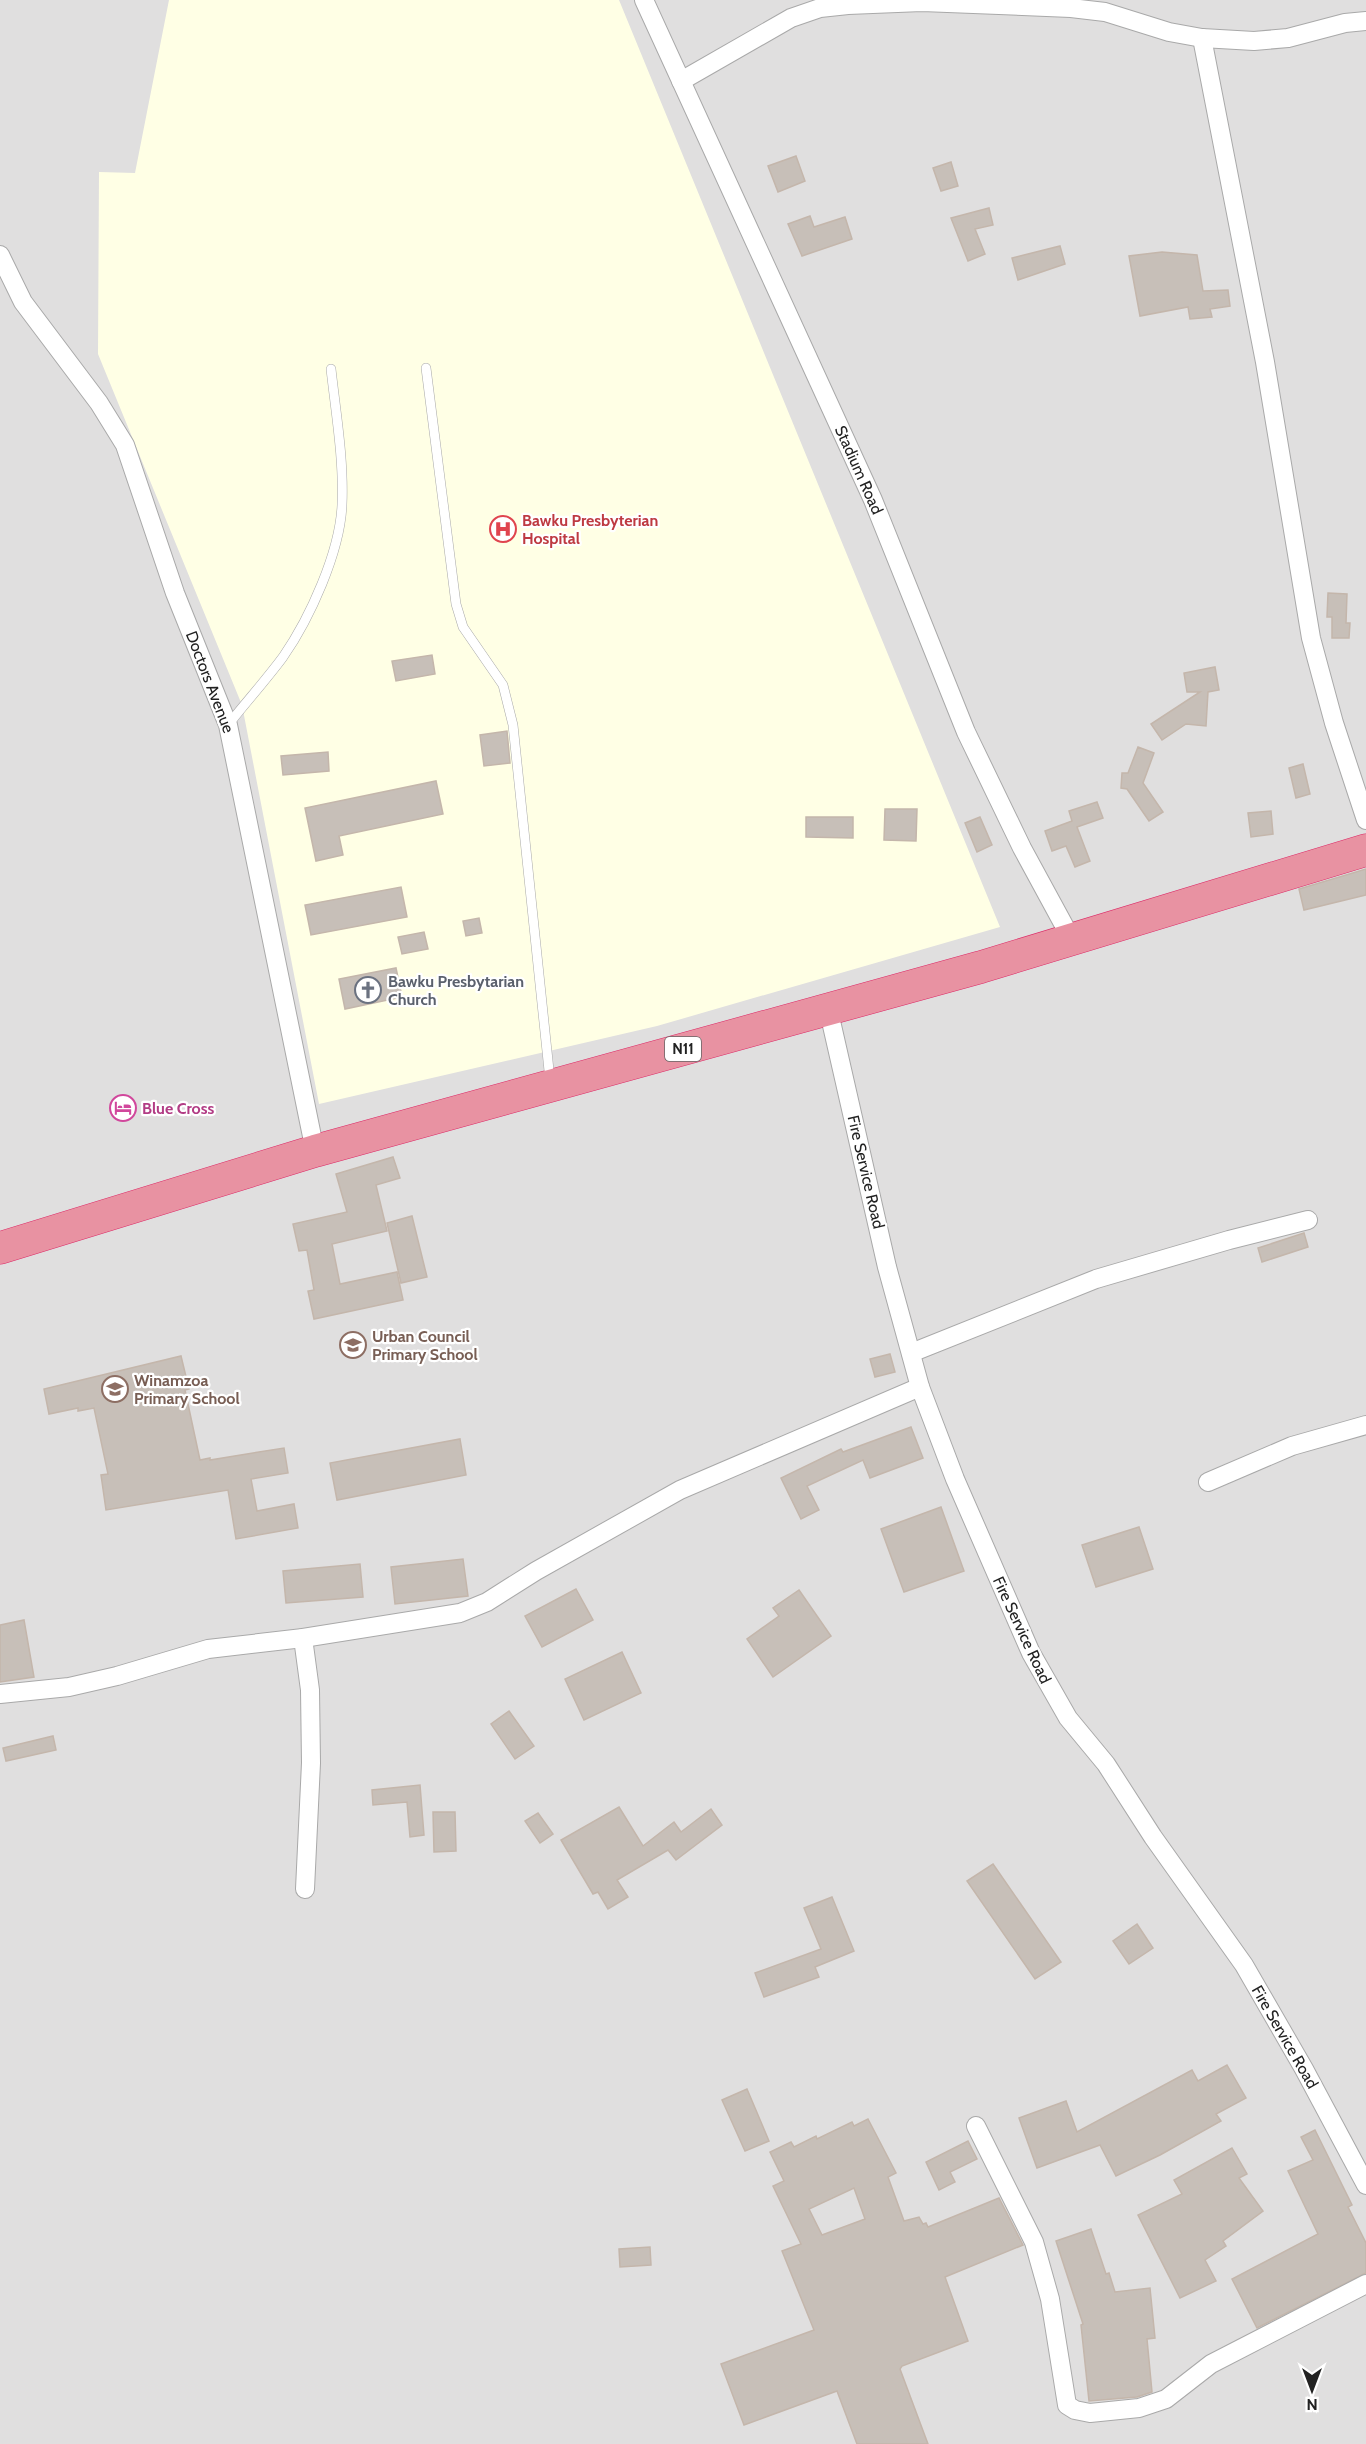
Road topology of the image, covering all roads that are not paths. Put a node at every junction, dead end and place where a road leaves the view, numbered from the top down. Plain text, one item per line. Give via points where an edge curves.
1 (644, 0) edge
2 (922, 1) edge
3 (1366, 21) edge
4 (1202, 38) junction
5 (681, 81) junction
6 (0, 255) edge
7 (426, 368) dead end
8 (331, 369) dead end
9 (228, 724) junction
10 (1366, 820) edge
11 (1366, 850) edge
12 (1072, 940) junction
13 (828, 1008) junction
14 (551, 1085) junction
15 (315, 1150) junction
16 (1308, 1220) dead end
17 (0, 1248) edge
18 (911, 1353) junction
19 (920, 1387) junction
20 (1366, 1425) edge
21 (1208, 1482) dead end
22 (303, 1638) junction
23 (0, 1694) edge
24 (305, 1889) dead end
25 (976, 2126) dead end
26 (1366, 2185) edge
27 (1366, 2284) edge

1 - 5 street, Stadium Road
2 - 4 street via 1092,10
2 - 5 street via 820,8 791,18
3 - 4 street via 1254,41
4 - 10 street via 1265,362 1311,638
5 - 12 street, Stadium Road via 873,500 966,732
6 - 9 street, Doctors Avenue via 23,302 99,403 125,445 175,593
7 - 14 lane via 456,604 463,627 503,685 513,724
8 - 9 lane via 341,457 342,507 335,553 284,656
9 - 15 street, Doctors Avenue
11 - 12 highway, N11
12 - 13 highway, N11
13 - 14 highway, N11
13 - 18 street, Fire Service Road via 887,1268
14 - 15 highway, N11
15 - 17 highway, N11
16 - 18 street via 1095,1279
18 - 19 street, Fire Service Road
19 - 22 street via 680,1490 473,1608
19 - 26 street, Fire Service Road via 959,1490 1048,1687 1106,1764 1244,1965
20 - 21 street via 1292,1446
22 - 23 street via 195,1651 69,1687
22 - 24 street via 310,1690 311,1763
25 - 27 street via 1034,2242 1050,2299 1067,2404 1075,2410 1126,2410 1166,2398 1211,2364

